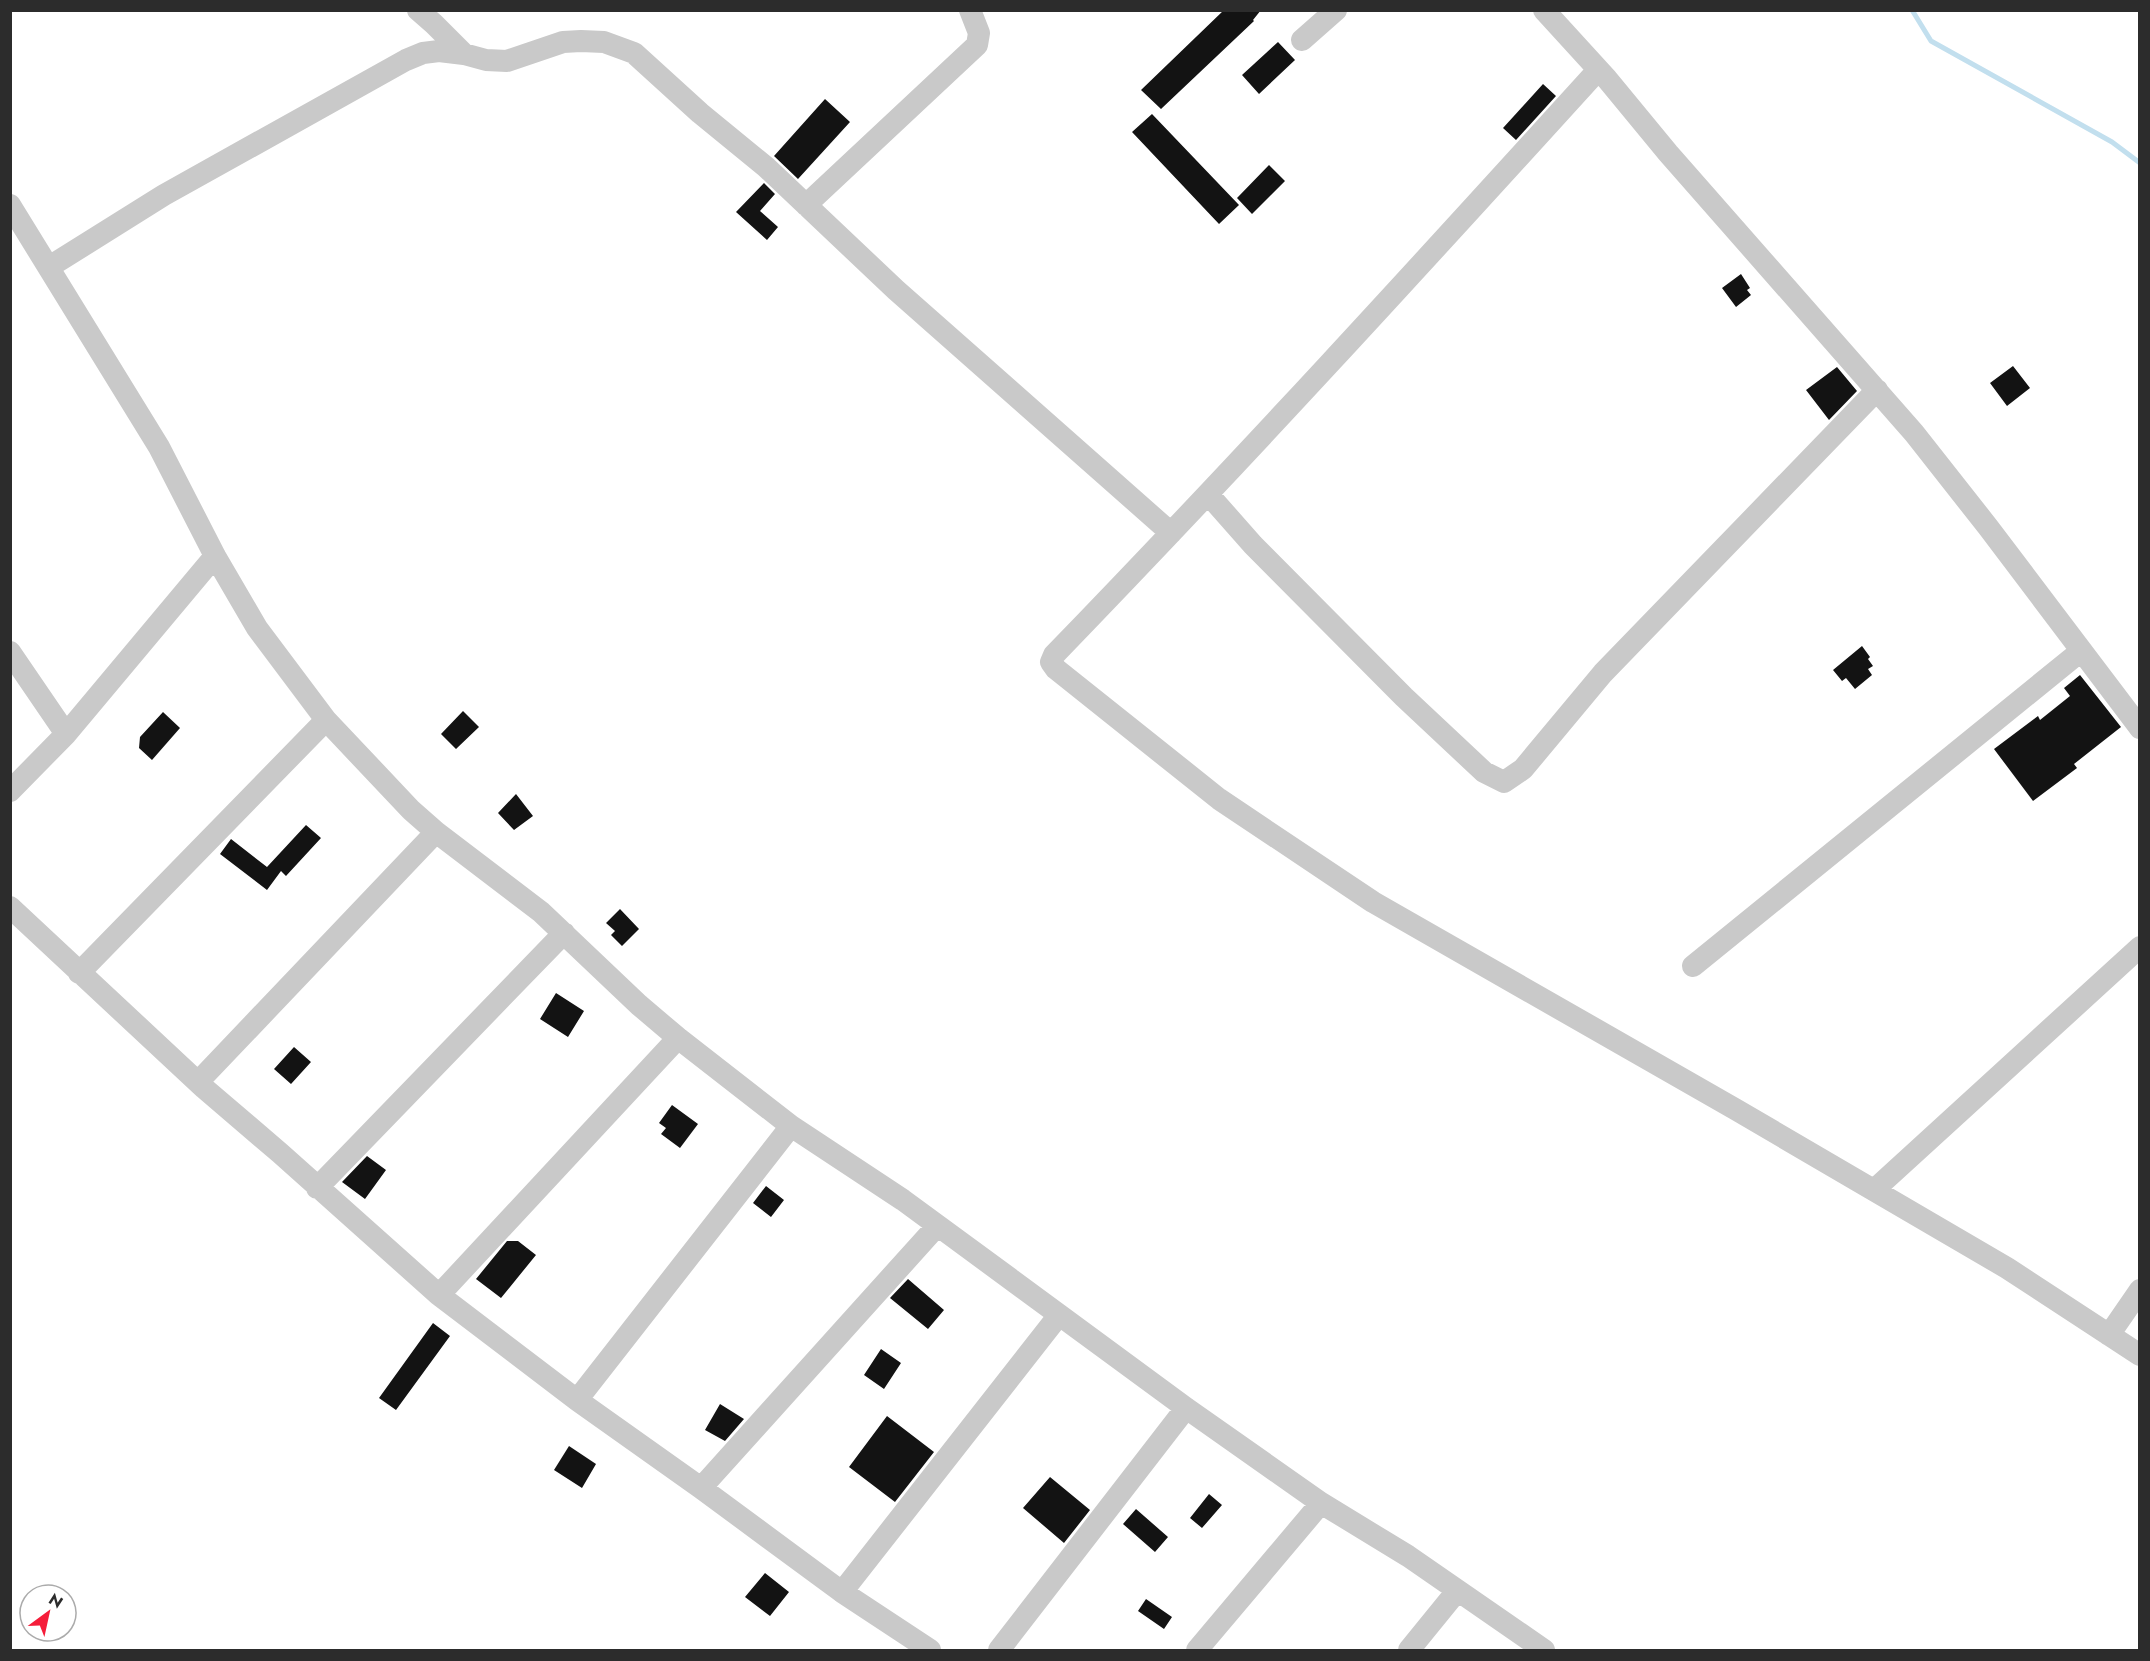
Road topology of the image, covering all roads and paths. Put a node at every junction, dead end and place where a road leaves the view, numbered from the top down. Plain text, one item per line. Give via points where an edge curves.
1 (418, 10) edge
2 (970, 10) edge
3 (1336, 10) edge
4 (1544, 10) edge
5 (1302, 40) dead end
6 (464, 54) junction
7 (1598, 70) junction
8 (10, 205) edge
9 (806, 205) junction
10 (49, 267) junction
11 (1876, 390) junction
12 (1208, 494) junction
13 (1171, 533) junction
14 (215, 556) junction
15 (2081, 651) junction
16 (10, 652) edge
17 (326, 720) junction
18 (2139, 728) edge
19 (66, 734) junction
20 (10, 791) edge
21 (436, 832) junction
22 (10, 907) edge
23 (564, 933) junction
24 (2139, 947) edge
25 (1693, 966) dead end
26 (79, 973) junction
27 (678, 1038) junction
28 (198, 1083) junction
29 (791, 1126) junction
30 (317, 1188) junction
31 (1874, 1190) junction
32 (938, 1226) junction
33 (2139, 1290) edge
34 (439, 1295) junction
35 (1059, 1315) junction
36 (2109, 1335) junction
37 (2139, 1355) edge
38 (577, 1400) junction
39 (1186, 1408) junction
40 (701, 1488) junction
41 (1321, 1503) junction
42 (1457, 1591) junction
43 (842, 1592) junction
44 (930, 1650) edge
45 (999, 1650) edge
46 (1197, 1650) edge
47 (1409, 1650) edge
48 (1544, 1650) edge

1 - 6 street
2 - 9 street via 979,33 977,45
3 - 5 street
4 - 7 street
6 - 9 street via 507,61 563,42 581,41 604,42 634,53
6 - 10 street via 439,51 406,60 164,195
7 - 11 street
7 - 12 street
8 - 10 street
9 - 13 street via 896,290
10 - 14 street via 159,447
11 - 12 street via 1604,673 1523,769 1504,782 1484,772 1404,697
11 - 15 street via 1981,517
12 - 13 street
13 - 31 street via 1054,655 1051,662 1056,669 1219,799 1373,902
14 - 17 street via 257,628
14 - 19 street
15 - 18 street
15 - 25 street
16 - 19 street
17 - 21 street
17 - 26 street
19 - 20 street
21 - 23 street
21 - 28 street
22 - 26 street
23 - 27 street
23 - 30 street
24 - 31 street
26 - 28 street
27 - 29 street
27 - 34 street
28 - 30 street
29 - 32 street
29 - 38 street
30 - 34 street
31 - 36 street
32 - 35 street
32 - 40 street
33 - 36 street
34 - 38 street
35 - 39 street
35 - 43 street
36 - 37 street
38 - 40 street
39 - 41 street
39 - 45 street
40 - 43 street
41 - 42 street
41 - 46 street
42 - 47 street
42 - 48 street
43 - 44 street

